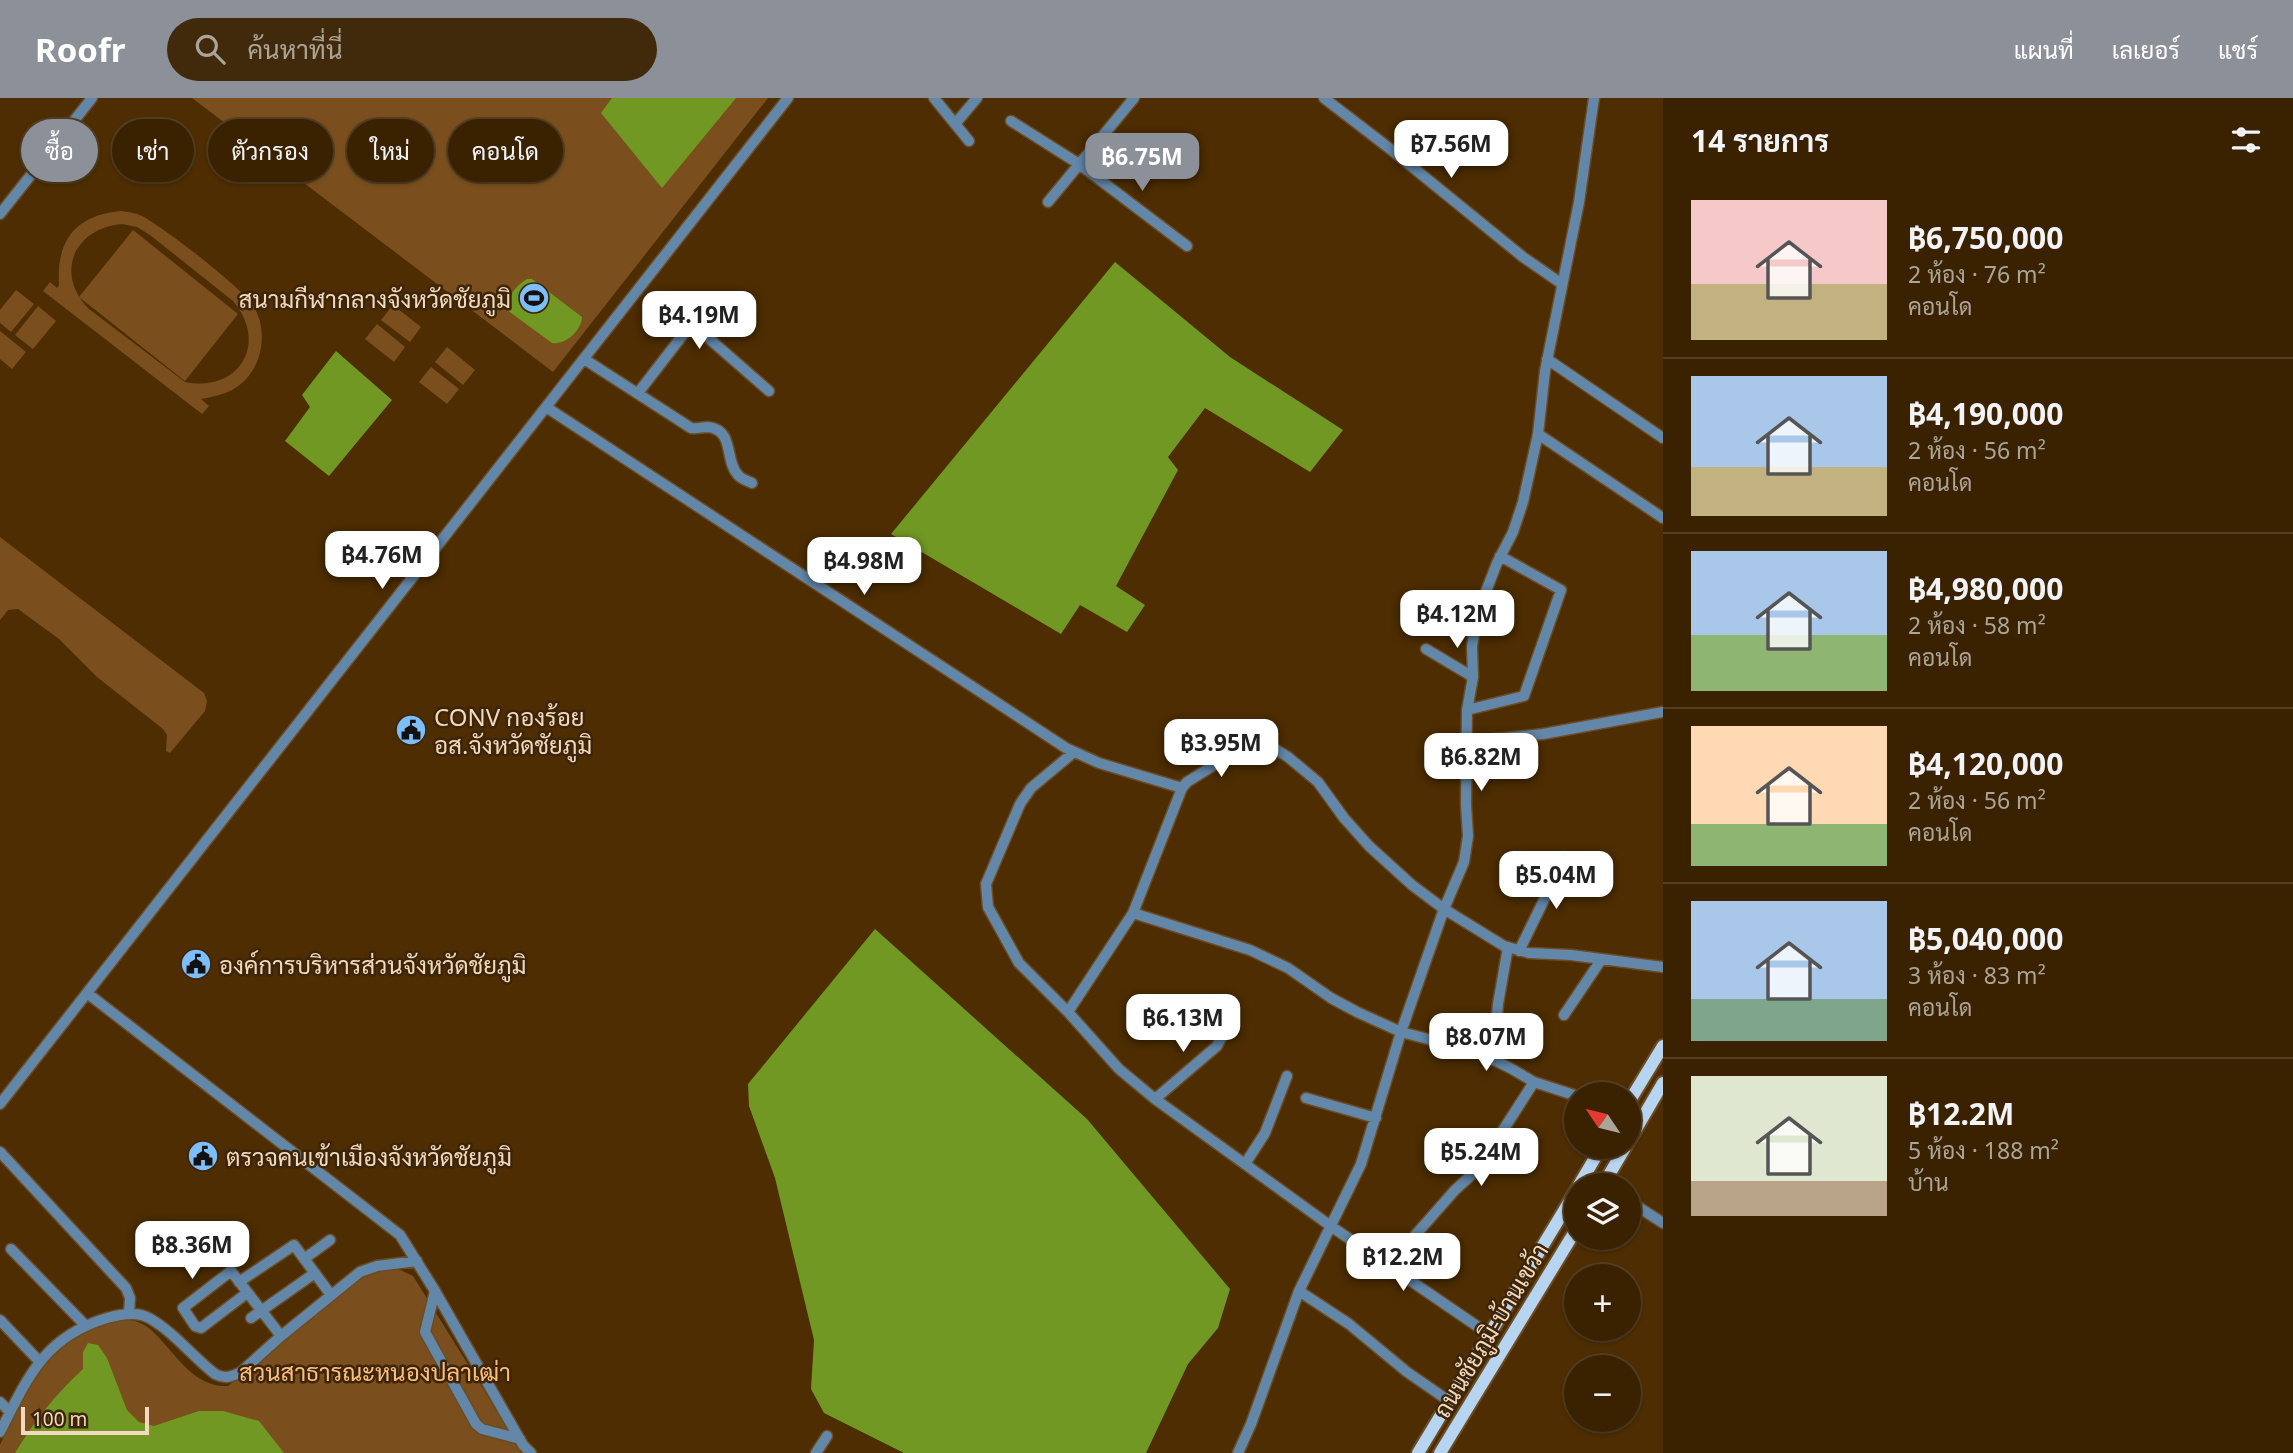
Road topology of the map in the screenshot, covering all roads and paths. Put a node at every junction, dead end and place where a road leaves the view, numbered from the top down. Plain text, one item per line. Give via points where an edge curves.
1 (92, 98) edge
2 (788, 98) edge
3 (934, 98) edge
4 (977, 98) edge
5 (1134, 98) edge
6 (1324, 98) edge
7 (1594, 98) edge
8 (1011, 121) dead end
9 (955, 124) junction
10 (969, 141) dead end
11 (1079, 164) junction
12 (1048, 202) dead end
13 (0, 214) edge
14 (1187, 246) dead end
15 (1562, 284) junction
16 (584, 359) junction
17 (1547, 359) junction
18 (769, 391) dead end
19 (638, 393) junction
20 (546, 407) junction
21 (1538, 434) junction
22 (1663, 438) edge
23 (752, 484) dead end
24 (1663, 517) edge
25 (1500, 556) junction
26 (1426, 649) dead end
27 (1473, 677) junction
28 (1467, 709) junction
29 (1663, 712) edge
30 (1467, 742) junction
31 (1074, 752) junction
32 (1182, 788) junction
33 (1565, 857) dead end
34 (1444, 909) junction
35 (1133, 913) junction
36 (1508, 947) junction
37 (1519, 951) junction
38 (1601, 960) junction
39 (1663, 967) edge
40 (87, 993) junction
41 (1068, 1012) junction
42 (1564, 1015) dead end
43 (1225, 1016) dead end
44 (1401, 1032) junction
45 (1663, 1046) edge
46 (1493, 1060) junction
47 (1287, 1076) dead end
48 (1534, 1082) junction
49 (1641, 1082) edge
50 (1663, 1083) edge
51 (1564, 1092) edge
52 (1306, 1098) dead end
53 (1155, 1099) junction
54 (0, 1104) edge
55 (1376, 1118) junction
56 (1642, 1119) edge
57 (0, 1152) edge
58 (1245, 1164) junction
59 (1641, 1209) edge
60 (1564, 1210) edge
61 (1663, 1223) edge
62 (1332, 1227) junction
63 (330, 1240) dead end
64 (11, 1249) dead end
65 (1564, 1249) edge
66 (304, 1259) junction
67 (418, 1261) junction
68 (1389, 1265) junction
69 (315, 1273) junction
70 (239, 1282) junction
71 (435, 1291) junction
72 (1299, 1291) junction
73 (1515, 1292) junction
74 (247, 1293) junction
75 (331, 1295) junction
76 (1533, 1299) junction
77 (261, 1311) junction
78 (130, 1313) junction
79 (251, 1318) dead end
80 (0, 1320) edge
81 (85, 1325) junction
82 (1490, 1335) junction
83 (281, 1336) junction
84 (39, 1361) junction
85 (1449, 1401) junction
86 (0, 1402) edge
87 (10, 1412) junction
88 (0, 1432) edge
89 (827, 1436) dead end
90 (520, 1439) junction
91 (531, 1453) edge
92 (816, 1453) edge
93 (1238, 1453) edge
94 (1418, 1453) edge
95 (1440, 1453) edge

1 - 13 street
2 - 16 street
3 - 9 street
4 - 9 street
5 - 11 street
6 - 15 street
7 - 15 street
8 - 11 street
9 - 10 street
11 - 12 street
11 - 14 street
15 - 17 street
16 - 19 street
16 - 20 street
17 - 21 street
17 - 22 street
18 - 19 street via 696,328 689,327
19 - 23 street via 691,428 719,431 727,440 732,465
20 - 31 street
20 - 40 street
21 - 24 street
21 - 25 street via 1523,502
25 - 27 street via 1478,612
25 - 28 street via 1561,590 1524,696
26 - 27 street
27 - 28 street
28 - 30 street
29 - 30 street via 1543,734
30 - 34 street via 1468,836 1464,862
31 - 32 street
31 - 41 street via 1031,788 1020,804 986,884 988,907 1019,963
32 - 34 street via 1248,744 1267,744 1318,782 1369,846
32 - 35 street
33 - 37 street
34 - 36 street
34 - 44 street
35 - 41 street
35 - 44 street via 1250,950 1288,968 1357,1013
36 - 37 street
36 - 46 street
37 - 38 street
38 - 39 street
38 - 42 street
40 - 54 street
40 - 67 street via 387,1223
41 - 53 street via 1119,1069
43 - 53 street via 1217,1046
44 - 46 street
44 - 55 street
45 - 49 main road
46 - 48 street
47 - 58 street via 1265,1133
48 - 51 street
48 - 68 street via 1478,1169
50 - 56 main road
52 - 55 street
53 - 58 street
55 - 62 street via 1362,1164
57 - 78 street via 126,1288
58 - 62 street
59 - 61 street
60 - 73 main road, ถนนชัยภูมิ-บ้านเขว้า
62 - 68 street
62 - 72 street
63 - 66 street
64 - 81 street
65 - 76 main road, ถนนชัยภูมิ-บ้านเขว้า
66 - 69 street
66 - 70 street via 294,1245
67 - 71 street
67 - 75 street via 360,1272
68 - 82 street
69 - 75 street
69 - 77 street
70 - 74 street
70 - 74 street via 231,1271 183,1308 201,1328
71 - 90 street
71 - 90 street via 425,1332 476,1424
72 - 85 street
72 - 93 street
73 - 76 main road
73 - 82 main road, ถนนชัยภูมิ-บ้านเขว้า
74 - 77 street
75 - 83 street
76 - 95 main road, ถนนชัยภูมิ-บ้านเขว้า
77 - 79 street
77 - 83 street
78 - 81 street
78 - 83 street via 147,1316 223,1378 241,1373
80 - 84 street
81 - 84 street
82 - 85 main road, ถนนชัยภูมิ-บ้านเขว้า
84 - 87 street
85 - 94 main road, ถนนชัยภูมิ-บ้านเขว้า
86 - 87 street
87 - 88 street
89 - 92 street
90 - 91 street

